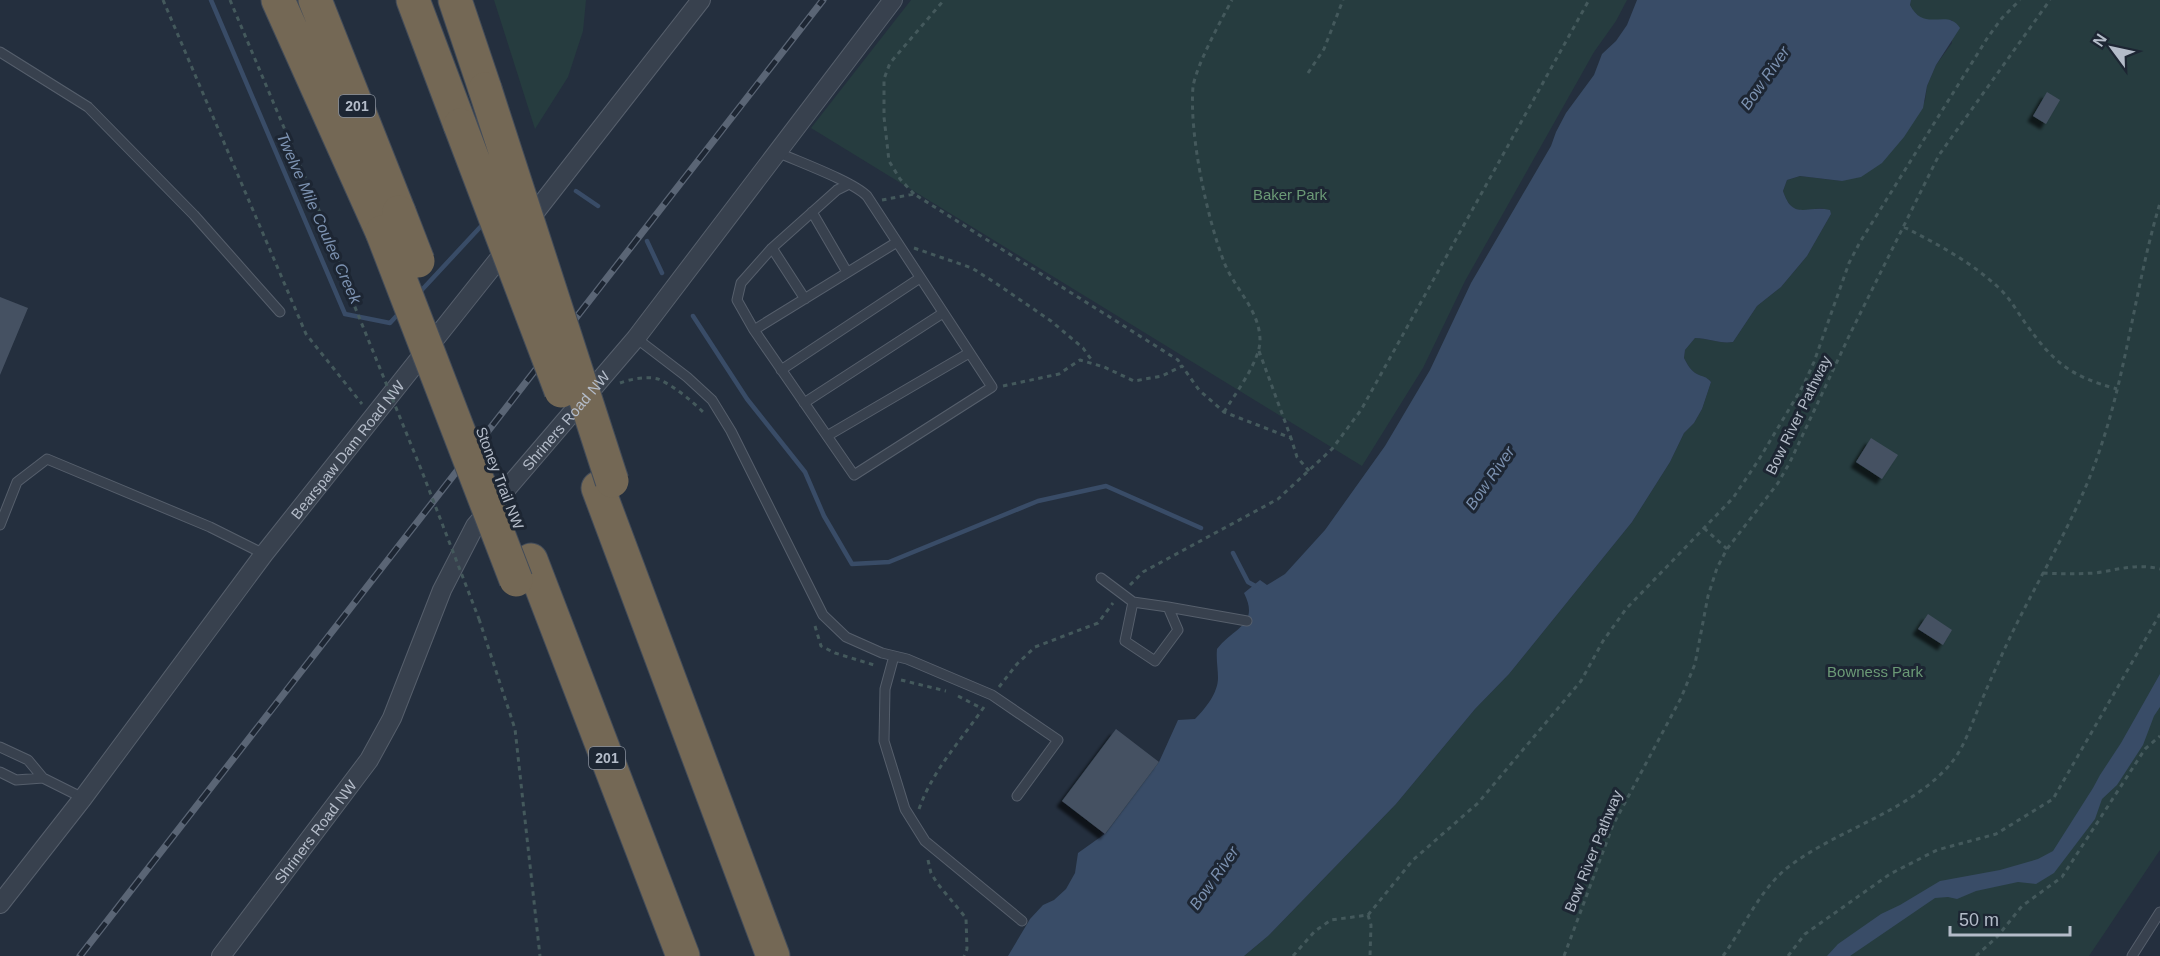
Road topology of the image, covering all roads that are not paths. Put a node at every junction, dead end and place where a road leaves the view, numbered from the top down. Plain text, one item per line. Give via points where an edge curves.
1 (278, 0) edge
2 (315, 0) edge
3 (412, 0) edge
4 (455, 0) edge
5 (700, 0) edge
6 (893, 0) edge
7 (0, 52) edge
8 (777, 152) junction
9 (849, 184) junction
10 (812, 212) junction
11 (391, 222) junction
12 (897, 242) junction
13 (772, 248) junction
14 (846, 272) junction
15 (920, 278) junction
16 (805, 299) junction
17 (280, 312) dead end
18 (943, 313) junction
19 (754, 330) junction
20 (636, 338) junction
21 (969, 353) junction
22 (781, 370) junction
23 (804, 403) junction
24 (827, 436) junction
25 (605, 484) junction
26 (0, 525) edge
27 (264, 554) junction
28 (1101, 578) dead end
29 (1133, 602) junction
30 (1168, 607) junction
31 (1247, 621) dead end
32 (894, 656) junction
33 (0, 747) edge
34 (0, 772) edge
35 (43, 778) junction
36 (1017, 796) dead end
37 (83, 798) junction
38 (0, 904) edge
39 (2160, 912) edge
40 (1022, 921) dead end
41 (221, 956) edge
42 (682, 956) edge
43 (773, 956) edge
44 (2132, 956) edge

1 - 11 highway
2 - 11 highway, Stoney Trail NW / 201
3 - 25 highway, bridge
4 - 25 highway, bridge
5 - 27 street, Bearspaw Dam Road NW
6 - 8 street, Shriners Road NW
7 - 17 lane via 88,107 194,215
8 - 9 lane
8 - 20 street, Shriners Road NW
9 - 10 lane
9 - 12 lane via 872,203
10 - 13 lane
10 - 14 lane
11 - 42 highway, Stoney Trail NW / 201, bridge via 523,570
12 - 14 lane
12 - 15 lane
13 - 16 lane
13 - 19 lane via 741,283 737,300
14 - 16 lane
15 - 18 lane
15 - 22 lane
16 - 19 lane
18 - 21 lane
18 - 23 lane
19 - 22 lane
20 - 32 lane via 712,400 823,615 846,637
20 - 41 street, Shriners Road NW via 475,526 442,590 392,718 369,760
21 - 24 lane
21 - 24 lane via 992,387 854,475
22 - 23 lane
23 - 24 lane
25 - 43 highway via 659,647
26 - 27 lane via 17,482 47,459 210,527
27 - 37 street, Bearspaw Dam Road NW
28 - 29 lane
29 - 30 lane
29 - 30 lane via 1125,641 1155,661 1178,630
30 - 31 lane
32 - 36 lane via 992,695 1058,741
32 - 40 lane via 885,689 884,741 905,809 925,841
33 - 35 lane via 28,760
34 - 35 lane via 16,780
35 - 37 lane
37 - 38 street, Bearspaw Dam Road NW
39 - 44 lane

